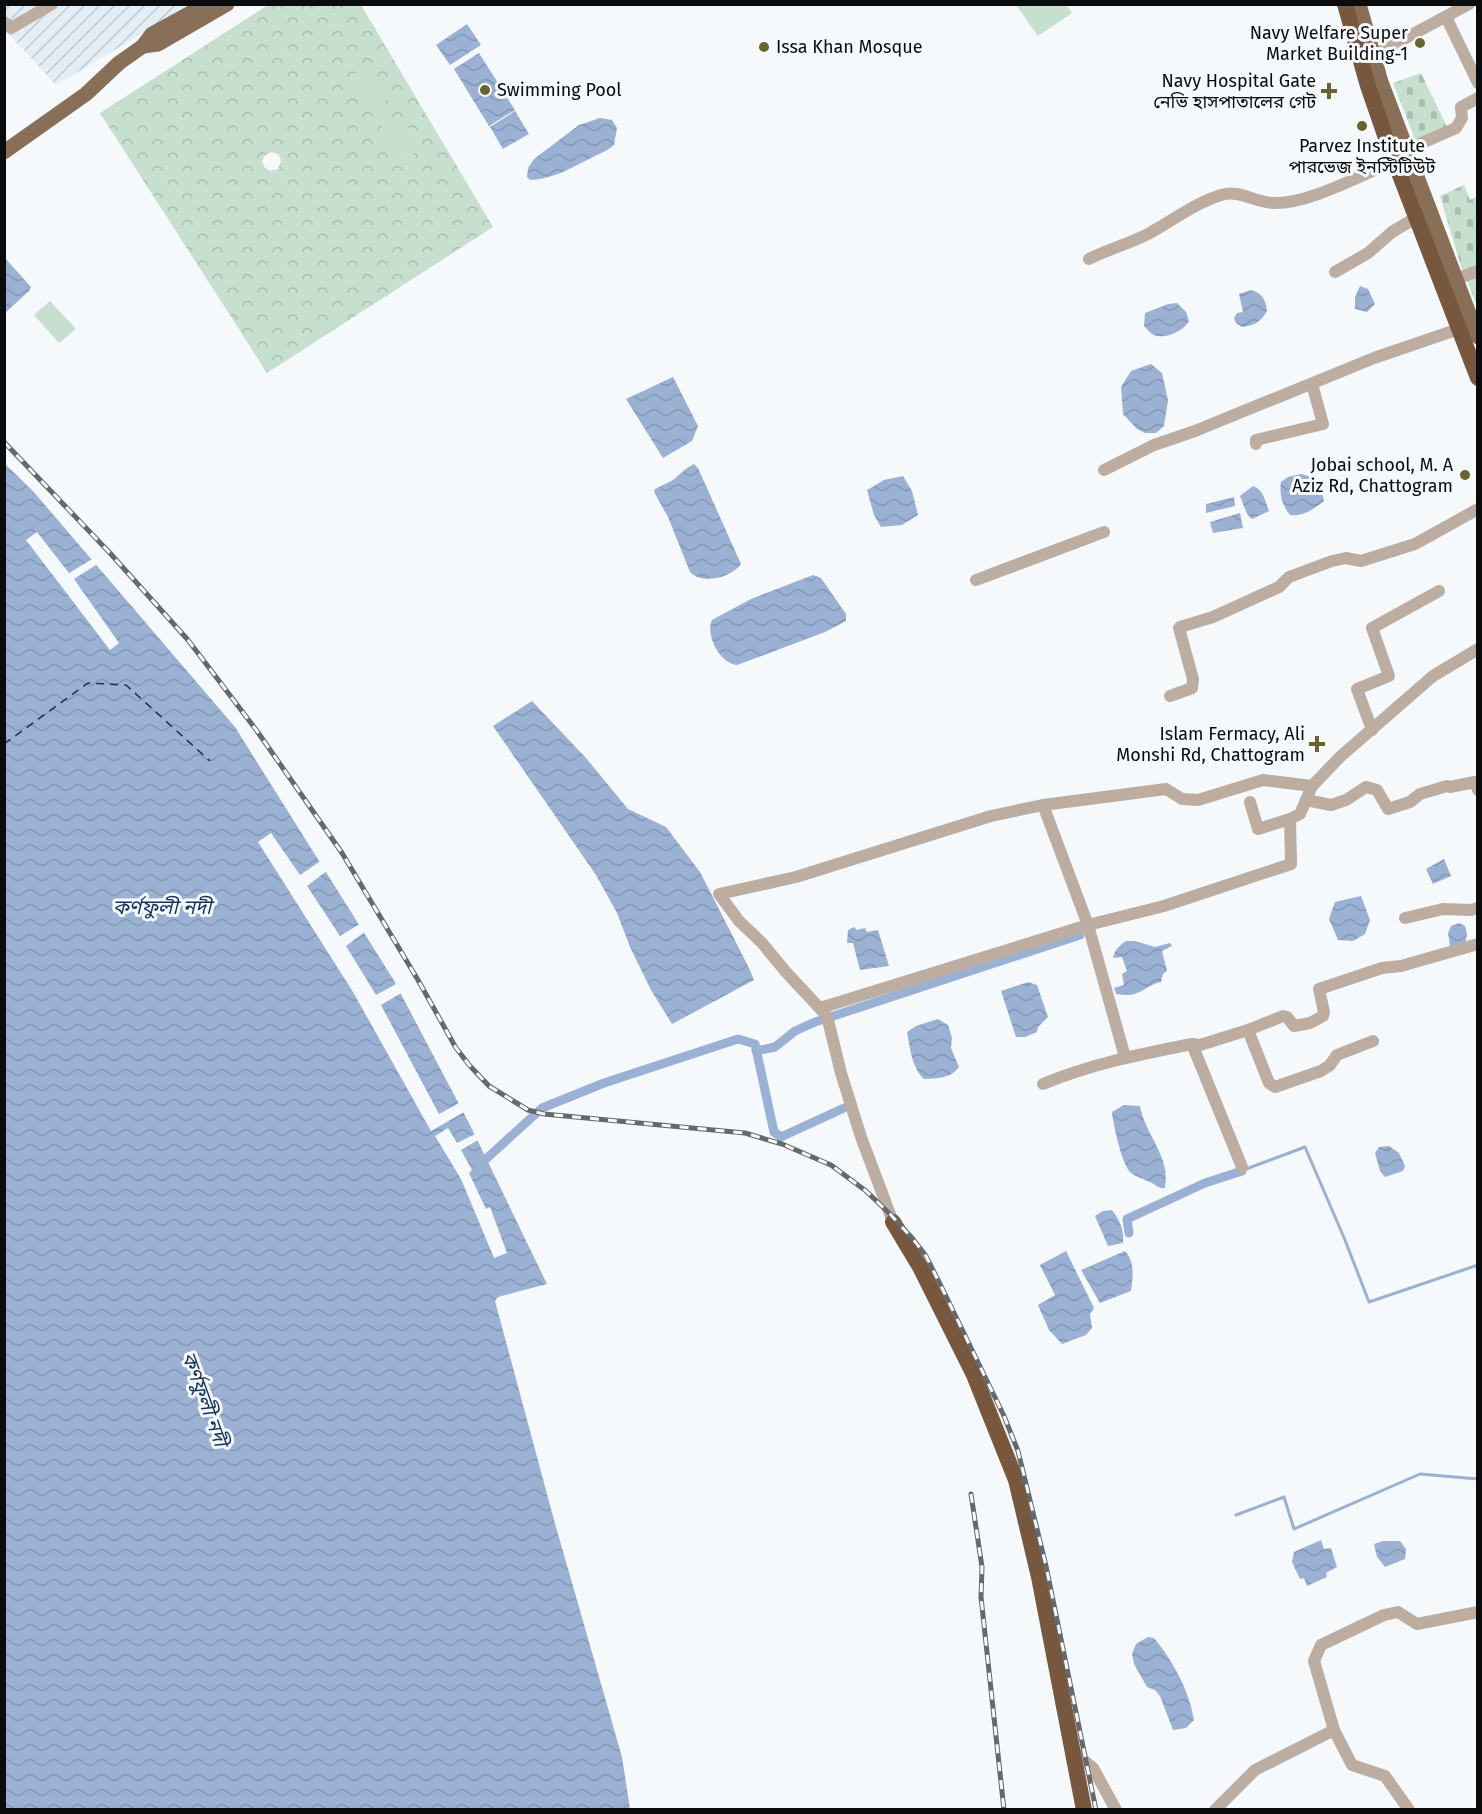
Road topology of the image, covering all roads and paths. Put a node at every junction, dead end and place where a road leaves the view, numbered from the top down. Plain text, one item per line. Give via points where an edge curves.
1 (52, 4) edge
2 (207, 4) edge
3 (227, 4) edge
4 (1338, 4) edge
5 (1345, 4) edge
6 (1354, 4) edge
7 (1359, 4) edge
8 (1469, 4) edge
9 (1446, 17) junction
10 (4, 22) edge
11 (143, 46) junction
12 (1374, 55) junction
13 (1478, 83) edge
14 (1478, 98) edge
15 (1406, 150) junction
16 (4, 152) edge
17 (1391, 163) junction
18 (1412, 220) junction
19 (1089, 259) dead end
20 (1478, 271) edge
21 (1335, 272) dead end
22 (1456, 279) junction
23 (1453, 331) junction
24 (1478, 337) edge
25 (1478, 352) edge
26 (1478, 378) edge
27 (1312, 384) junction
28 (1478, 390) edge
29 (1256, 444) dead end
30 (1104, 470) dead end
31 (1478, 509) edge
32 (1104, 532) dead end
33 (976, 580) dead end
34 (1439, 591) dead end
35 (1478, 649) edge
36 (1170, 696) dead end
37 (1372, 730) junction
38 (1312, 786) junction
39 (1478, 790) edge
40 (1306, 800) junction
41 (1250, 802) dead end
42 (1043, 805) junction
43 (1290, 819) junction
44 (1478, 908) edge
45 (1406, 918) dead end
46 (1088, 925) junction
47 (1478, 944) edge
48 (826, 1015) junction
49 (1248, 1030) junction
50 (1373, 1041) dead end
51 (1192, 1044) junction
52 (1125, 1057) junction
53 (1043, 1084) dead end
54 (1242, 1167) dead end
55 (893, 1222) joint
56 (1478, 1612) edge
57 (1334, 1730) junction
58 (1074, 1752) junction
59 (1084, 1809) edge
60 (1116, 1809) edge
61 (1215, 1809) edge
62 (1409, 1809) edge

1 - 10 street via 11,28
2 - 11 main road via 152,34
3 - 11 main road via 158,44
4 - 17 main road
5 - 26 highway via 1388,144
6 - 25 highway via 1377,84
7 - 12 main road
8 - 9 street
9 - 12 street
9 - 13 street
11 - 16 main road via 86,94
12 - 15 main road
14 - 15 street via 1461,107 1462,118 1456,128
15 - 22 main road
17 - 18 main road
17 - 19 street via 1292,202 1274,204 1235,193 1222,195
18 - 21 street
18 - 23 main road
20 - 22 street
22 - 24 main road
23 - 27 street
23 - 28 main road
27 - 29 street via 1323,424 1256,440
27 - 30 street via 1155,445
31 - 36 street via 1415,544 1361,561 1332,561 1289,577 1281,586 1213,617 1180,627 1192,688
32 - 33 street
34 - 37 street via 1372,628 1389,676 1357,689
35 - 37 street via 1433,676
37 - 38 street
38 - 40 street
38 - 42 street via 1263,780 1198,800 1182,799 1166,789
39 - 40 street via 1475,782 1447,786 1388,809 1377,790 1366,787 1331,806
40 - 43 street via 1300,814
41 - 43 street via 1258,829
42 - 46 street
42 - 48 street via 956,826 796,877 719,894
43 - 46 street via 1291,864 1164,906
44 - 45 street via 1443,909
46 - 48 street
46 - 52 street
47 - 49 street via 1329,985 1319,990 1323,1016 1310,1023 1294,1026 1283,1017
48 - 55 street via 861,1137
49 - 50 street via 1269,1083 1275,1087 1320,1071 1337,1055
49 - 51 street
51 - 52 street
51 - 54 street
52 - 53 street
55 - 58 highway via 964,1354 1016,1480
56 - 57 street via 1417,1624 1398,1612 1321,1645 1314,1661
57 - 61 street via 1255,1770
57 - 62 street via 1352,1765 1385,1776
58 - 59 highway
58 - 60 street via 1093,1768

